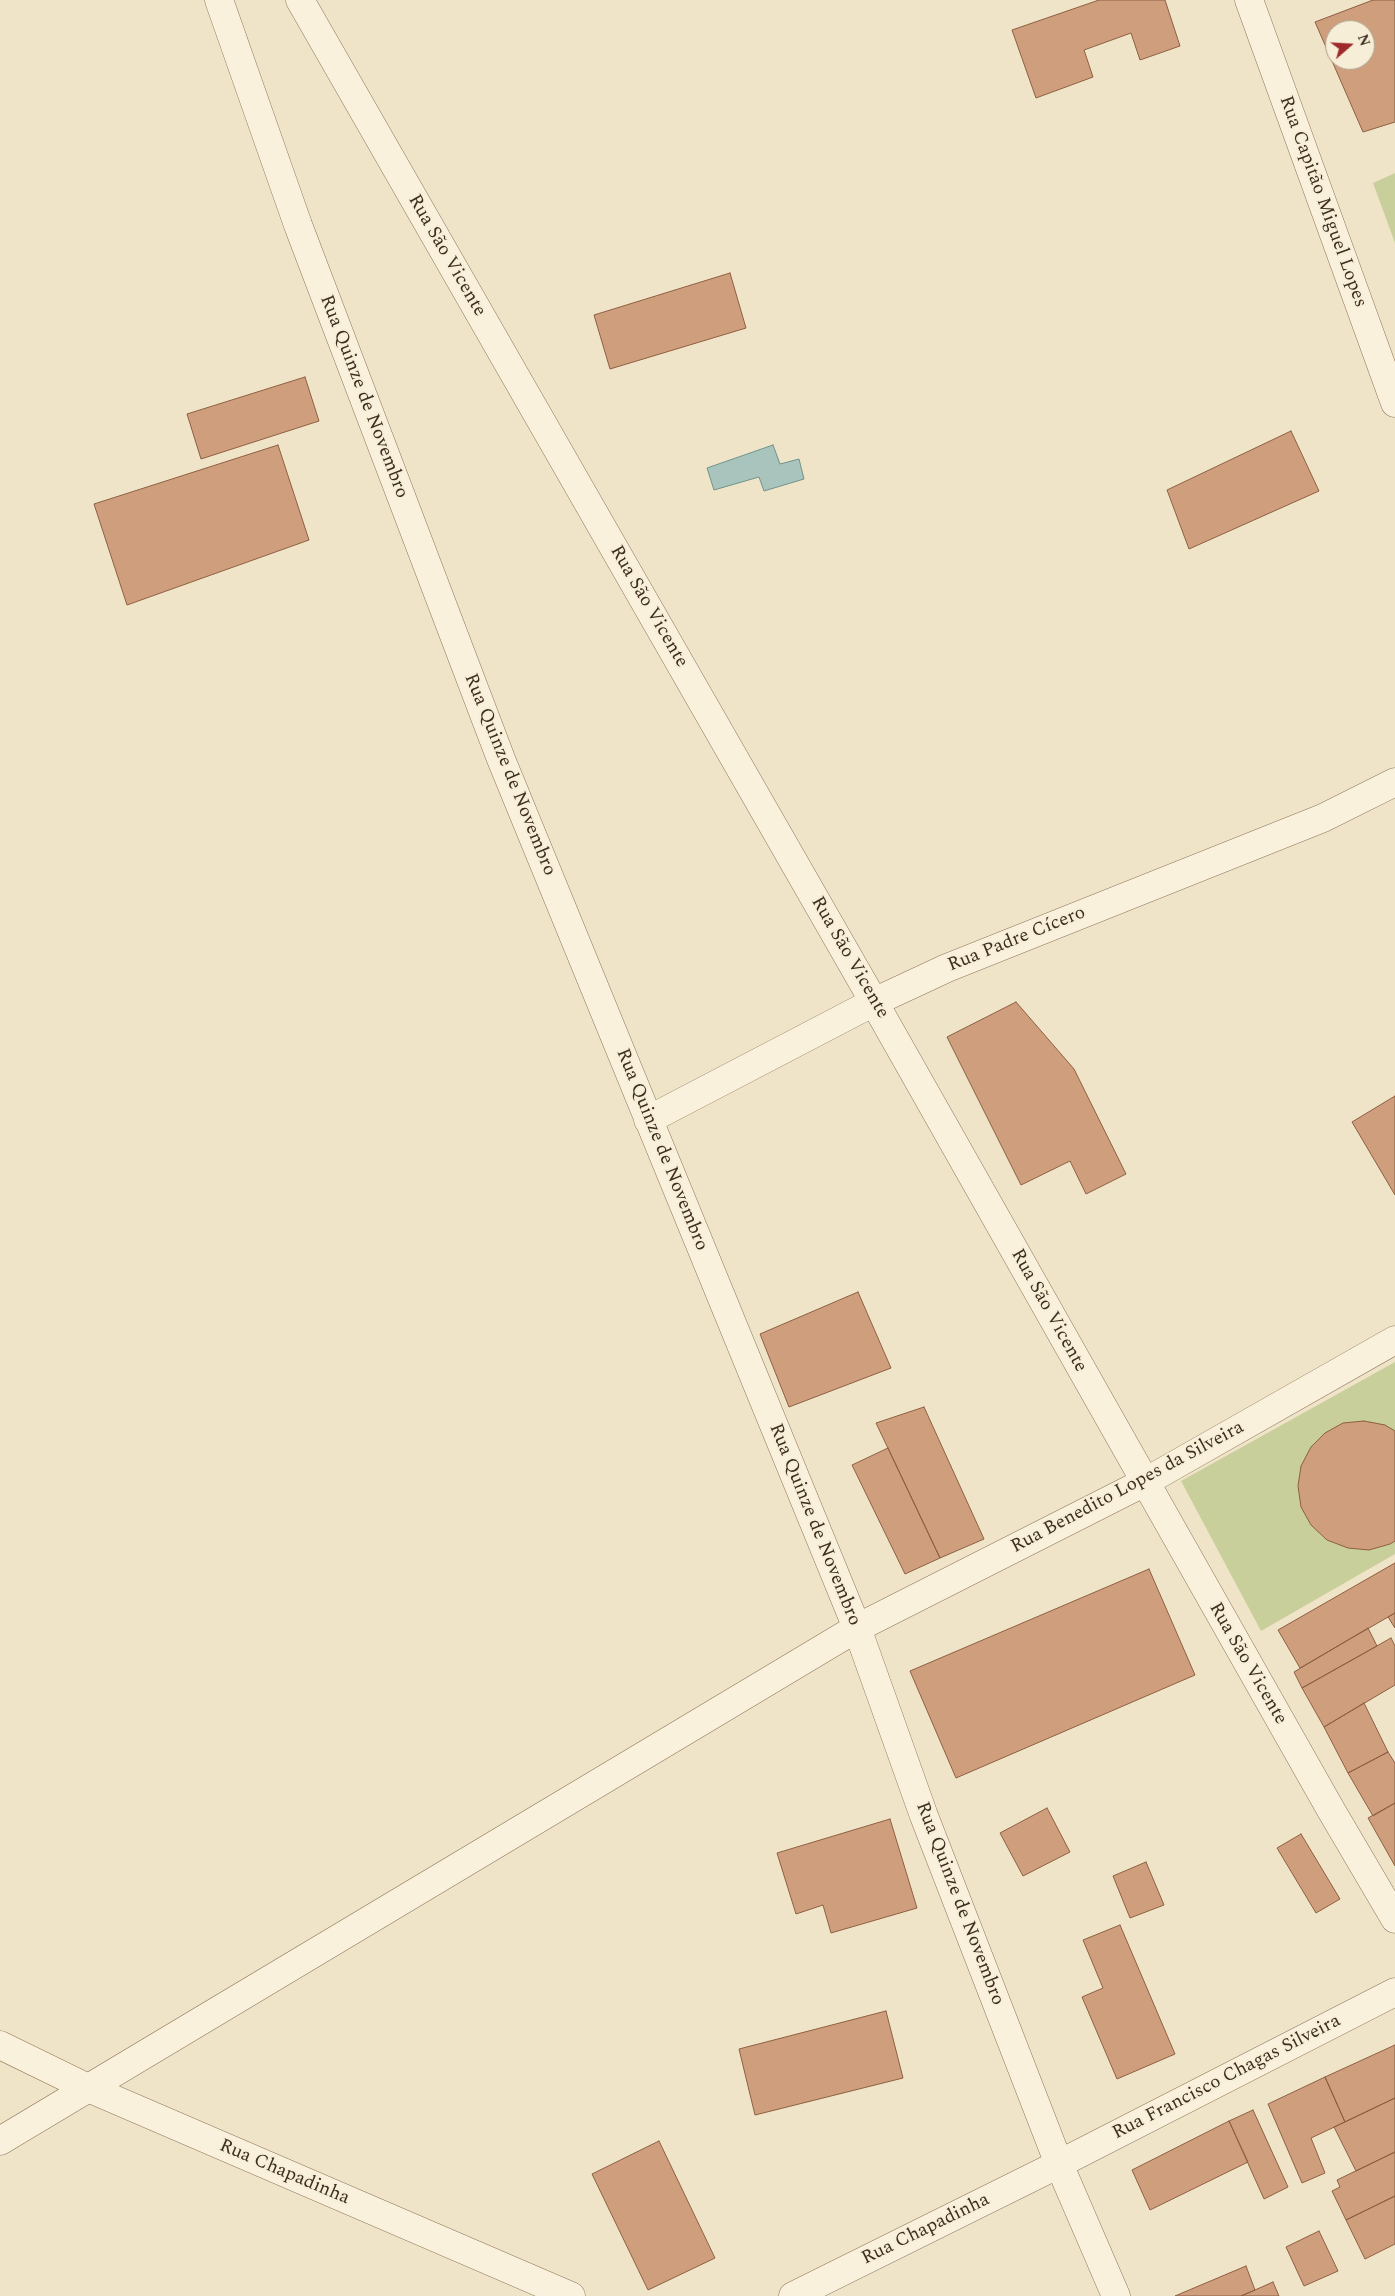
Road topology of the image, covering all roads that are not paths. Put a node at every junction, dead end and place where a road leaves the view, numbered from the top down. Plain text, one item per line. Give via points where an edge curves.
1 (219, 0) edge
2 (300, 0) edge
3 (1249, 0) edge
4 (1395, 403) edge
5 (1395, 782) edge
6 (874, 1002) junction
7 (648, 1120) junction
8 (1395, 1340) edge
9 (1144, 1482) junction
10 (857, 1628) junction
11 (1395, 1919) edge
12 (1395, 1992) edge
13 (0, 2045) edge
14 (88, 2088) junction
15 (0, 2141) edge
16 (1059, 2164) junction
17 (571, 2296) edge
18 (793, 2296) edge
19 (1116, 2296) edge

1 - 7 street, Rua Quinze de Novembro via 298,225 490,731
2 - 6 street, Rua São Vicente
3 - 4 street, Rua Capitão Miguel Lopes
5 - 6 street, Rua Padre Cícero via 1323,818 946,968
6 - 7 street, Rua Padre Cícero
6 - 9 street, Rua São Vicente
7 - 10 street, Rua Quinze de Novembro
8 - 9 street, Rua Benedito Lopes da Silveira
9 - 10 street, Rua Benedito Lopes da Silveira
9 - 11 street, Rua São Vicente
10 - 14 street, Rua Benedito Lopes da Silveira
10 - 16 street, Rua Quinze de Novembro via 924,1816
12 - 16 street, Rua Francisco Chagas Silveira
13 - 14 street, Rua Chapadinha
14 - 15 street, Rua Benedito Lopes da Silveira
14 - 17 street, Rua Chapadinha
16 - 18 street, Rua Chapadinha
16 - 19 street, Rua Quinze de Novembro

